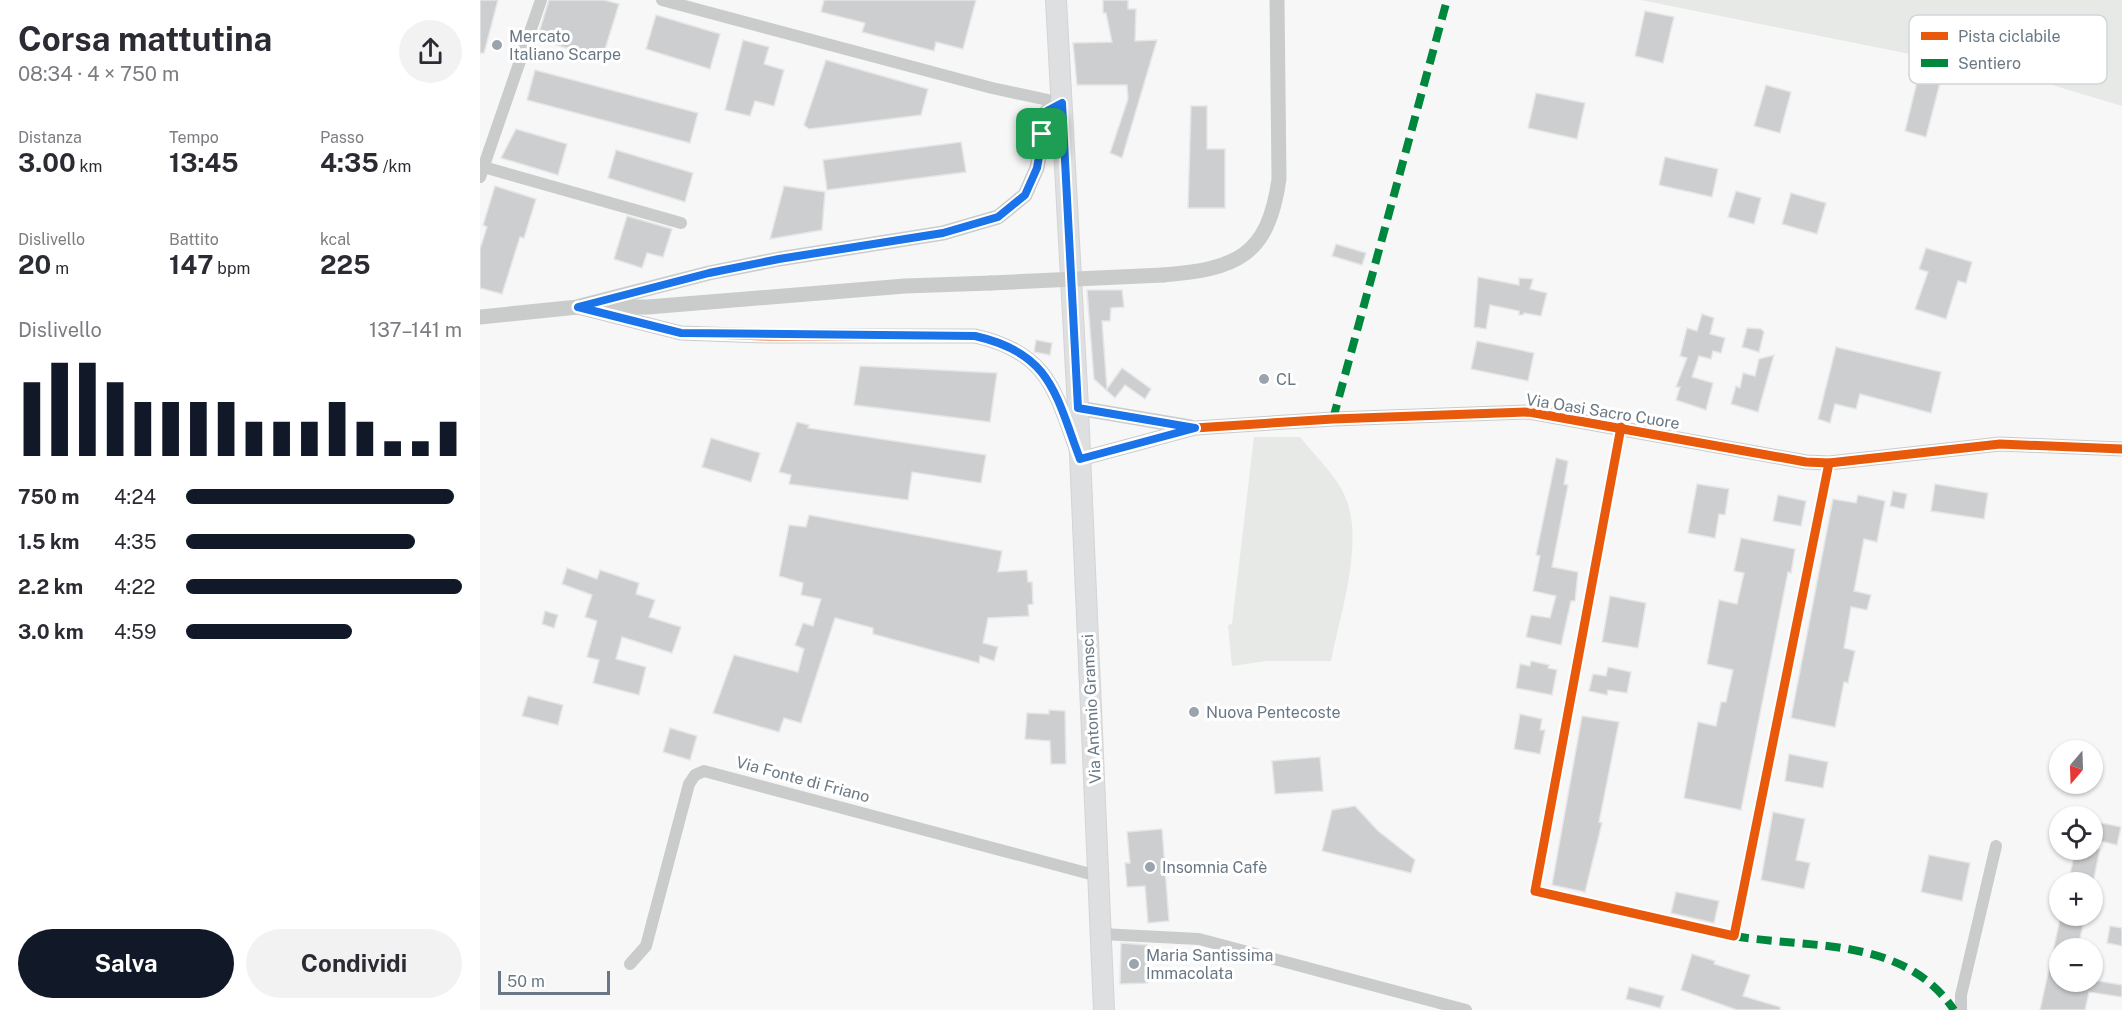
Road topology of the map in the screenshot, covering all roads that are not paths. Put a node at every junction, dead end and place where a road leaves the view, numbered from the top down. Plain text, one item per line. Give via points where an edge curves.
1 (541, 0) edge
2 (662, 0) edge
3 (1056, 0) edge
4 (1277, 0) edge
5 (1062, 103) junction
6 (481, 170) edge
7 (681, 223) dead end
8 (578, 307) junction
9 (480, 317) edge
10 (1078, 408) junction
11 (1621, 427) junction
12 (1195, 428) junction
13 (2122, 448) edge
14 (1080, 459) junction
15 (1829, 463) junction
16 (1996, 846) dead end
17 (1098, 876) junction
18 (1101, 934) junction
19 (630, 964) dead end
20 (1104, 1010) edge
21 (1466, 1010) edge
22 (1960, 1010) edge

1 - 6 street
2 - 5 street
3 - 5 main road, Via Antonio Gramsci
4 - 8 street, bridge via 1279,179 1275,206 1266,232 1253,249 1208,272 894,287 648,307
5 - 8 street via 1047,111 1037,168 1025,195 998,217 943,233 709,273
5 - 10 main road, Via Antonio Gramsci
6 - 7 street
8 - 9 street
8 - 14 street via 681,333 975,336 997,341 1018,349 1038,366 1054,392
10 - 12 street, Via Oasi Sacro Cuore
10 - 14 main road, Via Antonio Gramsci
11 - 12 street, Via Oasi Sacro Cuore via 1529,412
11 - 15 street, Via Oasi Sacro Cuore via 1781,459
11 - 15 street via 1535,891 1734,936
12 - 14 street, Via Oasi Sacro Cuore
13 - 15 street, Via Oasi Sacro Cuore via 2000,444
14 - 17 main road, Via Antonio Gramsci
16 - 22 street
17 - 18 main road, Via Antonio Gramsci
17 - 19 street, Via Fonte di Friano via 704,771 689,784 646,946
18 - 20 main road, Via Antonio Gramsci
18 - 21 street via 1199,939

